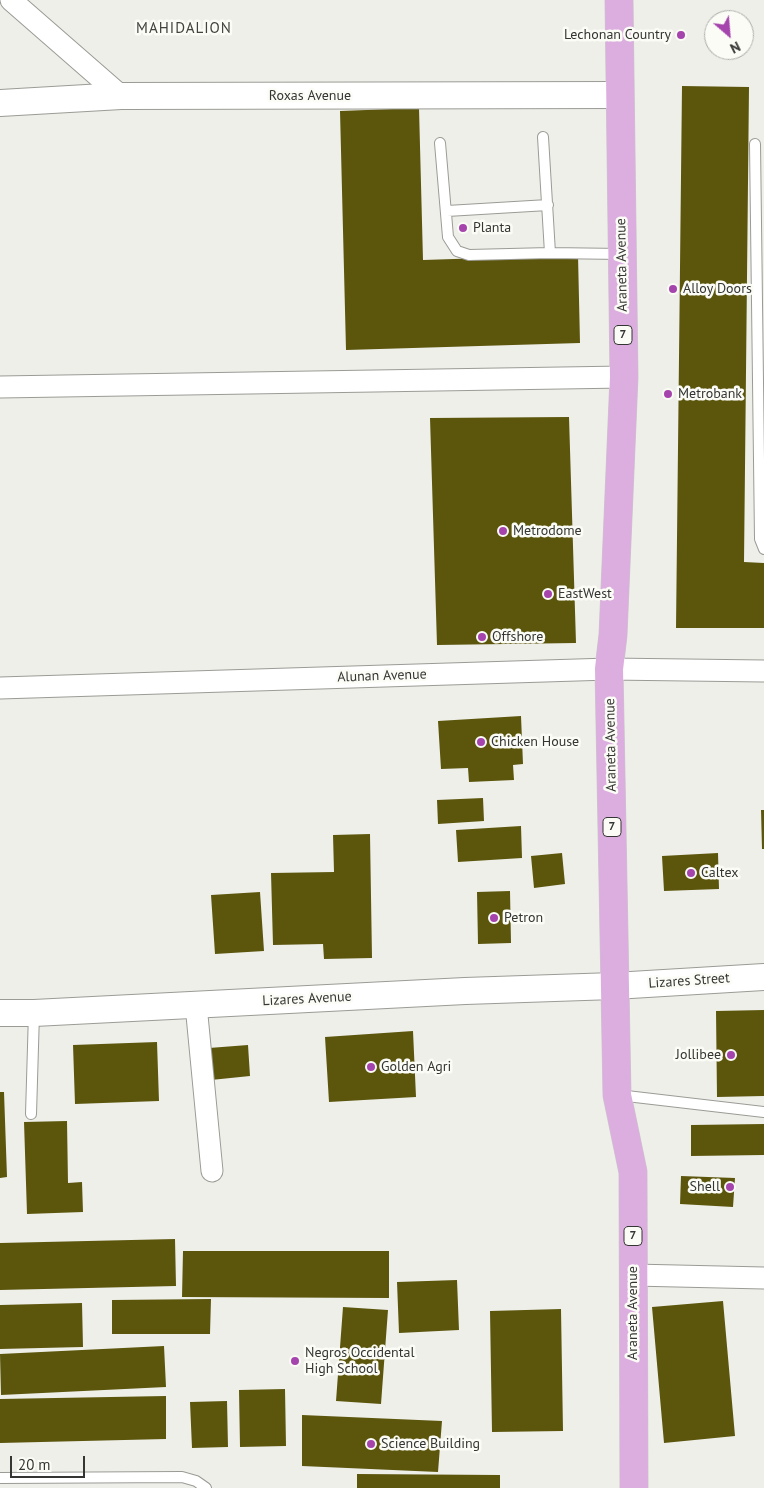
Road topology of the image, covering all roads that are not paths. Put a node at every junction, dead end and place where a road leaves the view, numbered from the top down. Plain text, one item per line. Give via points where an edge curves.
1 (11, 0) edge
2 (619, 0) edge
3 (620, 95) junction
4 (121, 96) junction
5 (0, 103) edge
6 (544, 137) dead end
7 (440, 143) dead end
8 (755, 144) dead end
9 (548, 205) junction
10 (447, 211) junction
11 (550, 253) junction
12 (622, 254) junction
13 (624, 377) junction
14 (0, 387) edge
15 (764, 549) edge
16 (610, 669) junction
17 (764, 671) edge
18 (0, 688) edge
19 (764, 976) edge
20 (614, 986) junction
21 (196, 1005) junction
22 (0, 1013) edge
23 (34, 1013) junction
24 (617, 1095) junction
25 (764, 1112) edge
26 (31, 1114) dead end
27 (212, 1171) dead end
28 (633, 1275) junction
29 (764, 1278) edge
30 (0, 1478) edge
31 (206, 1488) edge
32 (634, 1488) edge

1 - 4 street
2 - 3 main road, Araneta Avenue / 7
3 - 4 street, Roxas Avenue
3 - 12 main road, Araneta Avenue / 7
4 - 5 street, Roxas Avenue
6 - 9 lane
7 - 10 lane
8 - 15 lane via 760,539
9 - 10 lane
9 - 11 lane
10 - 11 lane via 448,237 457,251 469,255
11 - 12 lane
12 - 13 main road, Araneta Avenue / 7
13 - 14 street
13 - 16 main road, Araneta Avenue / 7
16 - 17 street, Alunan Avenue
16 - 18 street, Alunan Avenue
16 - 20 main road, Araneta Avenue / 7
19 - 20 street, Lizares Street
20 - 21 street, Lizares Avenue
20 - 24 main road, Araneta Avenue / 7
21 - 23 street, Lizares Avenue
21 - 27 street
22 - 23 street, Lizares Avenue
23 - 26 lane
24 - 25 lane
24 - 28 main road, Araneta Avenue / 7 via 633,1172
28 - 29 street
28 - 32 main road, Araneta Avenue / 7
30 - 31 lane via 182,1477

